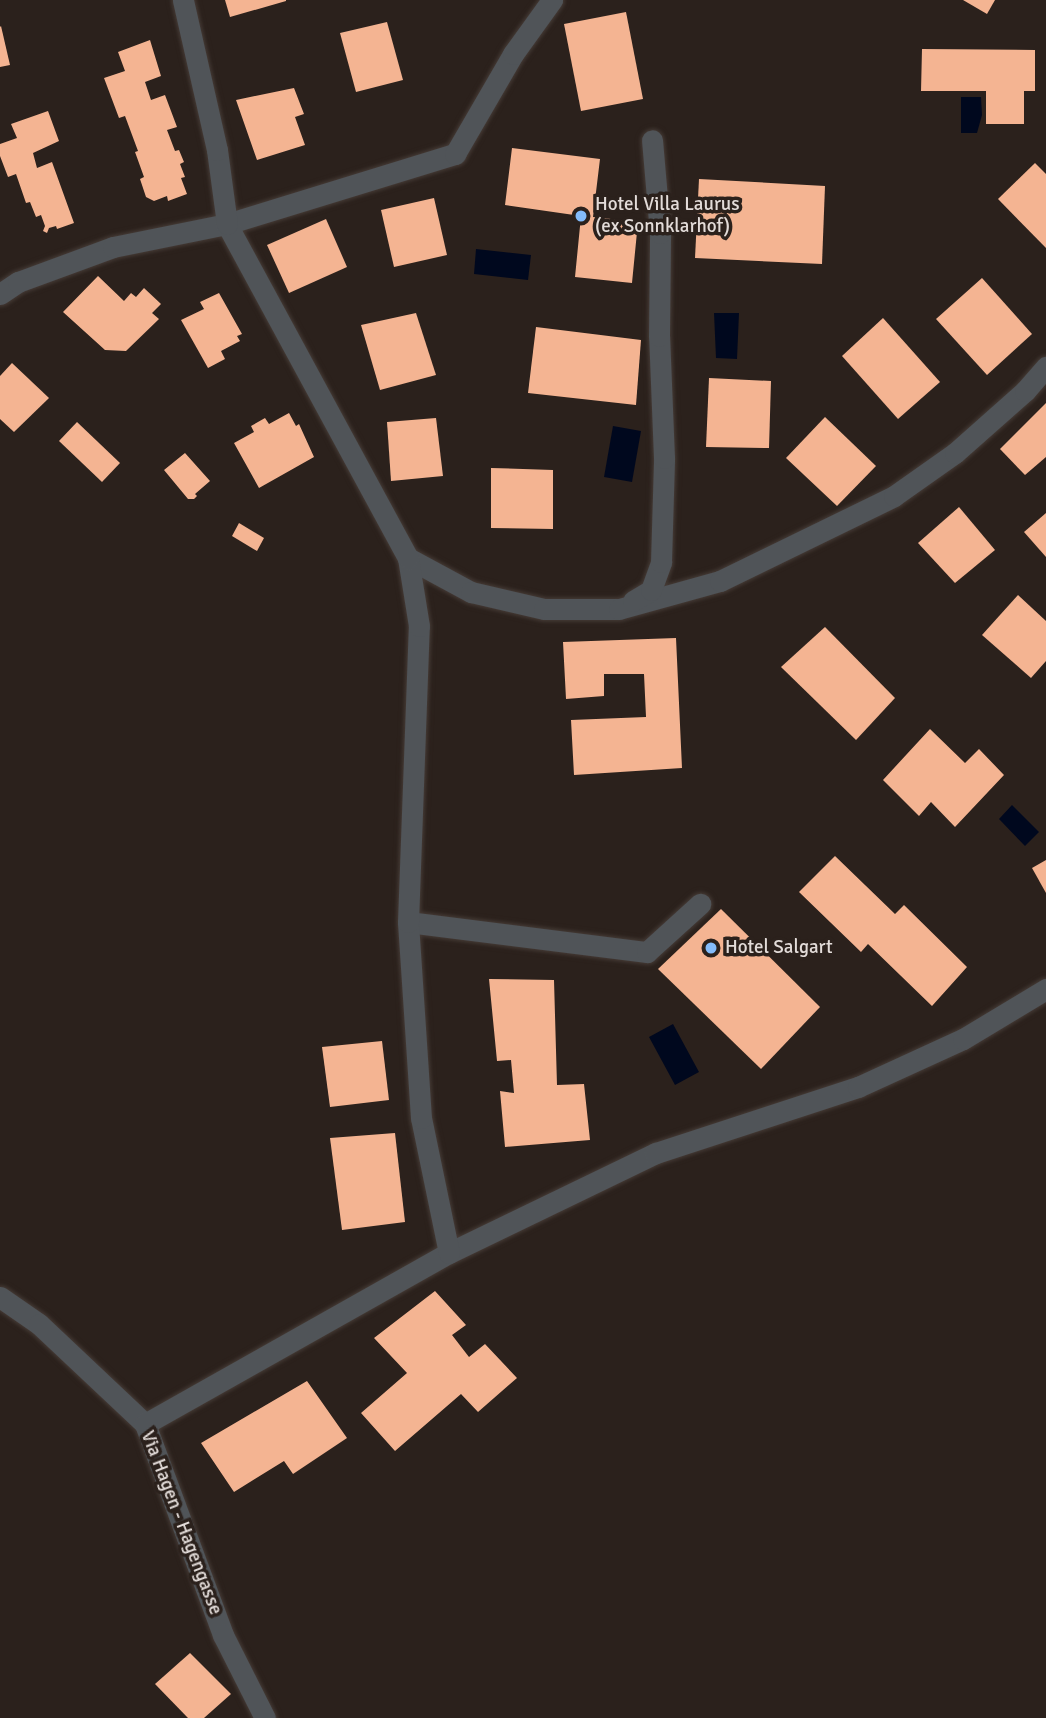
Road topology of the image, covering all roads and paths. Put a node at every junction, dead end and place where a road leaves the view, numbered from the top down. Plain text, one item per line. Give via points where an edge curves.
1 (183, 0) edge
2 (552, 0) edge
3 (652, 140) dead end
4 (227, 225) junction
5 (0, 294) edge
6 (1046, 367) edge
7 (408, 558) junction
8 (619, 609) junction
9 (700, 904) dead end
10 (408, 922) junction
11 (1046, 989) edge
12 (449, 1253) junction
13 (0, 1297) edge
14 (145, 1424) junction
15 (265, 1718) edge

1 - 4 street via 218,150
2 - 4 street via 513,54 455,154
3 - 8 street via 660,233 661,562 651,590
4 - 5 street via 113,247 18,282
4 - 7 street
6 - 8 street via 955,453 894,496 720,581
7 - 8 street via 471,592 544,609
7 - 10 street via 419,626
9 - 10 street via 647,952
10 - 12 street via 421,1118
11 - 12 street via 963,1039 858,1087 656,1153
12 - 14 street
13 - 14 street, Via Hagen - Hagengasse via 39,1324
14 - 15 street, Via Hagen - Hagengasse via 223,1635

